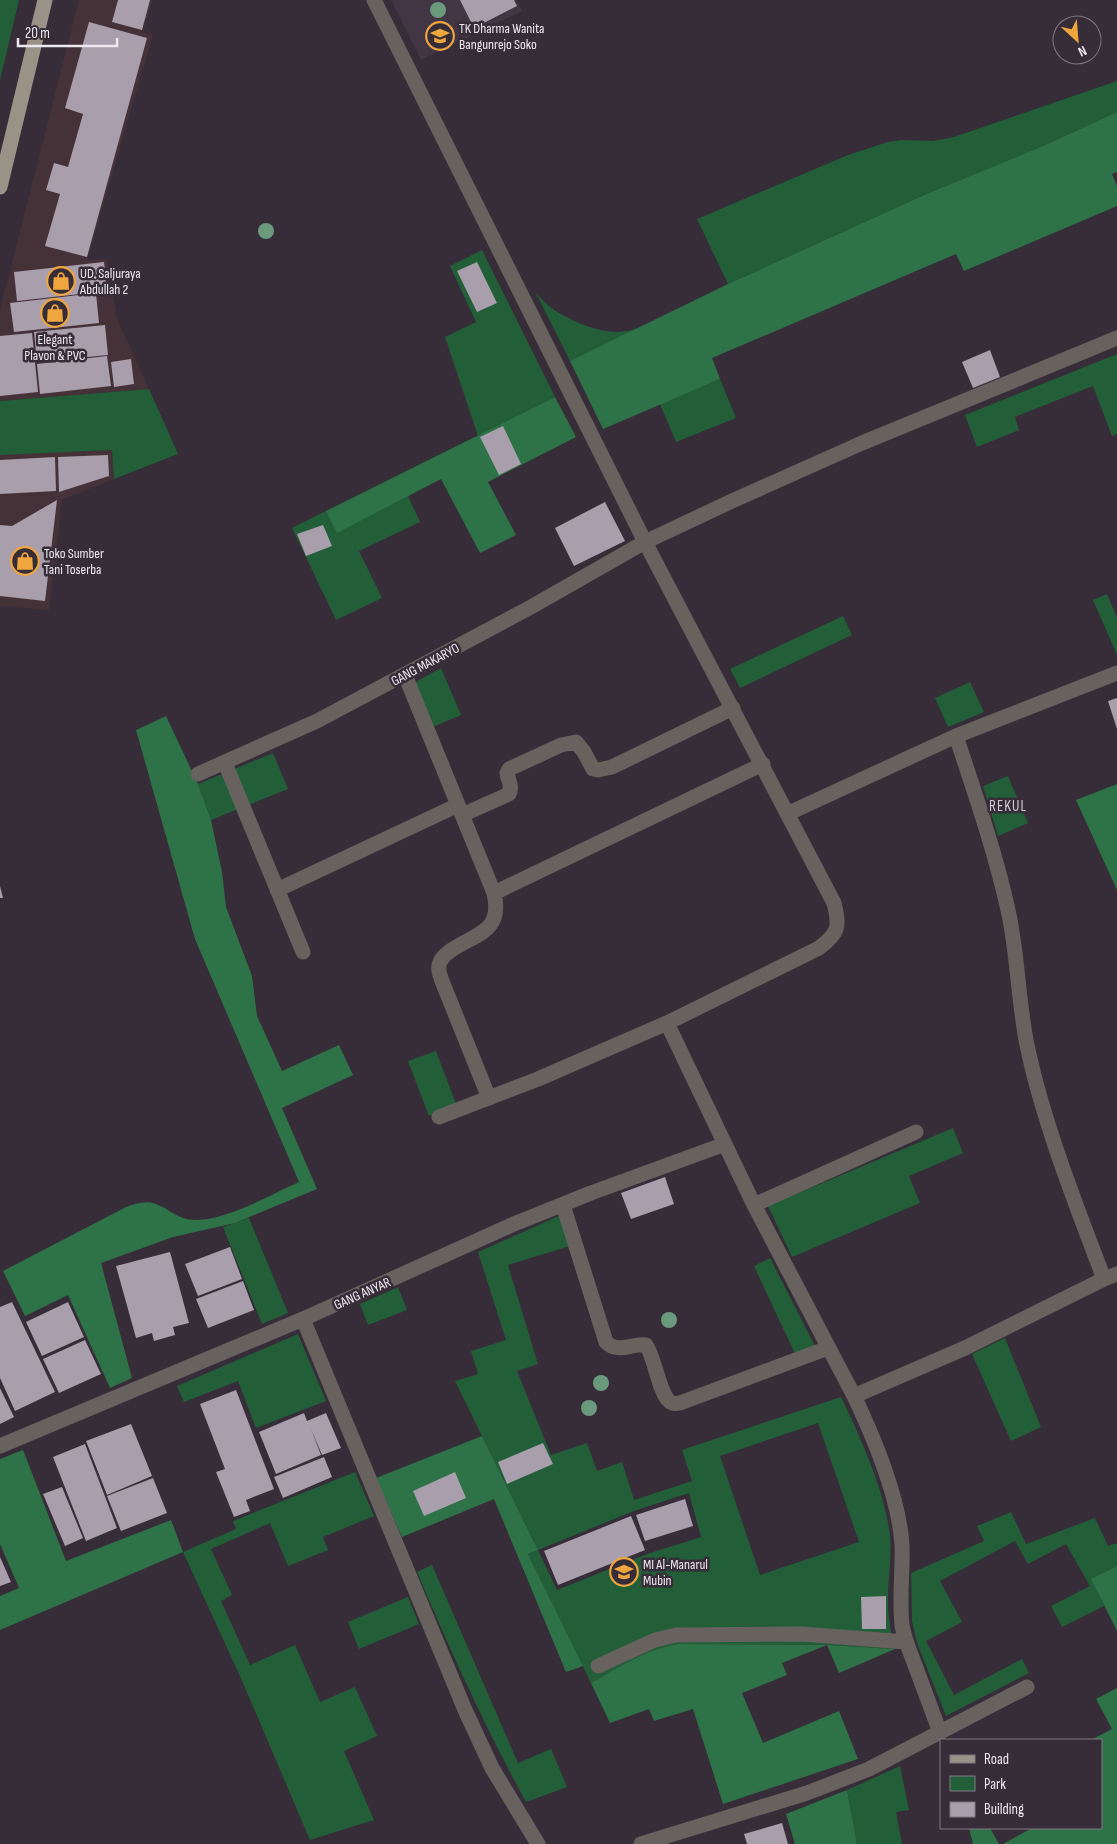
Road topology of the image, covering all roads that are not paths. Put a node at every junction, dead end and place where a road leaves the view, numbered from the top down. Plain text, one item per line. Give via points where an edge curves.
1 (45, 0) edge
2 (374, 0) edge
3 (0, 187) edge
4 (1117, 338) edge
5 (645, 542) junction
6 (1117, 673) edge
7 (405, 675) junction
8 (733, 708) junction
9 (956, 736) junction
10 (225, 763) junction
11 (763, 764) junction
12 (198, 774) dead end
13 (460, 810) junction
14 (789, 813) junction
15 (277, 890) junction
16 (494, 893) junction
17 (303, 952) dead end
18 (667, 1023) junction
19 (489, 1098) junction
20 (439, 1117) dead end
21 (916, 1132) dead end
22 (725, 1144) junction
23 (563, 1205) junction
24 (754, 1205) junction
25 (1110, 1277) edge
26 (302, 1319) junction
27 (828, 1348) junction
28 (854, 1396) junction
29 (0, 1446) edge
30 (906, 1642) junction
31 (598, 1666) dead end
32 (1027, 1687) dead end
33 (940, 1732) junction
34 (538, 1844) edge
35 (642, 1844) edge

1 - 3 main road
2 - 5 street
4 - 5 street, GANG MAKARYO via 854,447
5 - 7 street, GANG MAKARYO
5 - 8 street
6 - 9 street
7 - 10 street, GANG MAKARYO via 318,721
7 - 13 street
8 - 11 street
8 - 13 street via 602,770 594,769 576,742 561,745 509,769 506,773 511,785 509,794
9 - 14 street
9 - 25 street via 1008,910 1027,1045 1040,1096 1059,1154
10 - 12 street, GANG MAKARYO
10 - 15 street
11 - 14 street
11 - 16 street
13 - 15 street
13 - 16 street
14 - 18 street via 834,903 837,929 831,939 819,948
15 - 17 street
16 - 19 street via 496,915 490,926 443,956 439,964 442,981
18 - 19 street
18 - 22 street
19 - 20 street
21 - 24 street
22 - 23 street, GANG ANYAR
22 - 24 street
23 - 26 street, GANG ANYAR
23 - 27 street via 606,1342 616,1348 646,1345 669,1401 680,1403
24 - 27 street
25 - 28 street via 965,1348
26 - 29 street, GANG ANYAR
26 - 34 street via 476,1733 492,1768
27 - 28 street
28 - 30 street via 867,1423 899,1520 902,1616
30 - 31 street via 802,1634 676,1635 655,1640
30 - 33 street
32 - 33 street
33 - 35 street via 869,1768 807,1793

